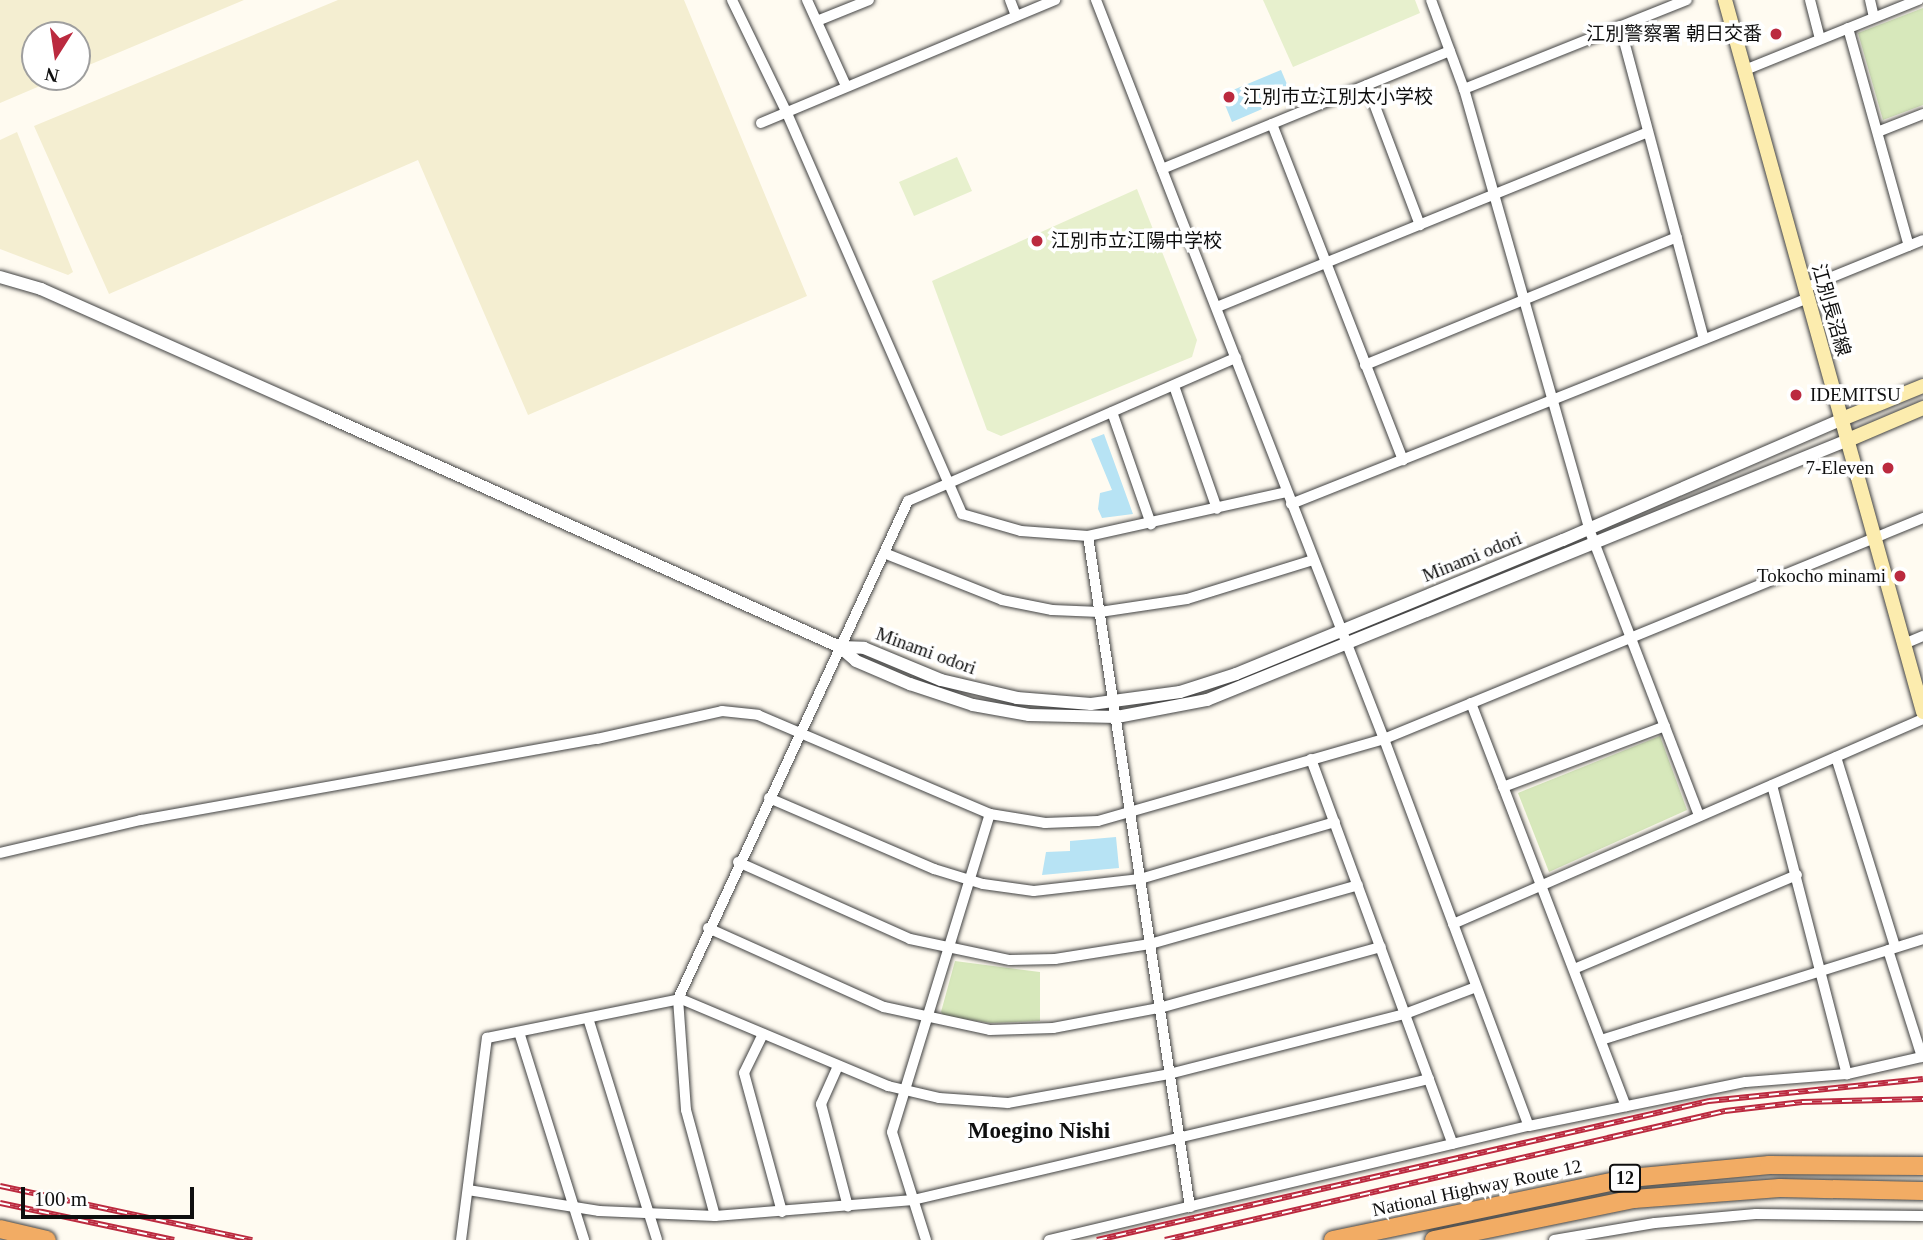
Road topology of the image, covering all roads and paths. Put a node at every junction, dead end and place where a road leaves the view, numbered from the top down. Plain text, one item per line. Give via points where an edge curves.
1 (732, 0) edge
2 (807, 0) edge
3 (869, 0) edge
4 (1010, 0) edge
5 (1055, 0) edge
6 (1096, 0) edge
7 (1431, 0) edge
8 (1687, 0) edge
9 (1725, 0) edge
10 (1810, 0) edge
11 (1870, 0) edge
12 (1918, 0) edge
13 (1016, 16) junction
14 (1874, 17) junction
15 (817, 21) junction
16 (1620, 26) junction
17 (1848, 28) junction
18 (1821, 39) junction
19 (1450, 51) junction
20 (1745, 70) junction
21 (1367, 85) junction
22 (846, 86) junction
23 (1464, 89) junction
24 (786, 111) junction
25 (1923, 114) edge
26 (761, 123) dead end
27 (1272, 124) junction
28 (1880, 131) junction
29 (1648, 132) junction
30 (1162, 169) junction
31 (1493, 195) junction
32 (1420, 225) junction
33 (1677, 237) junction
34 (1923, 240) edge
35 (1909, 246) junction
36 (1327, 262) junction
37 (0, 277) edge
38 (1806, 293) junction
39 (1522, 300) junction
40 (1217, 307) junction
41 (1704, 340) junction
42 (1236, 358) junction
43 (1365, 365) junction
44 (1174, 386) junction
45 (1923, 386) edge
46 (1550, 401) junction
47 (1923, 408) edge
48 (1112, 412) junction
49 (1842, 419) junction
50 (1848, 440) junction
51 (1403, 460) junction
52 (947, 484) junction
53 (1286, 492) junction
54 (1291, 505) junction
55 (1217, 509) junction
56 (1923, 518) edge
57 (1152, 524) junction
58 (1589, 529) junction
59 (1088, 536) junction
60 (1874, 538) junction
61 (1594, 543) junction
62 (884, 553) junction
63 (1313, 561) junction
64 (1100, 612) junction
65 (1341, 631) junction
66 (1923, 636) edge
67 (1632, 637) junction
68 (1346, 644) junction
69 (1904, 644) junction
70 (840, 647) junction
71 (1115, 702) junction
72 (1471, 703) junction
73 (1923, 712) edge
74 (1117, 717) junction
75 (1923, 719) edge
76 (1665, 726) junction
77 (799, 733) junction
78 (1384, 738) junction
79 (1836, 757) junction
80 (1311, 760) junction
81 (1772, 785) junction
82 (1503, 787) junction
83 (769, 798) junction
84 (990, 814) junction
85 (1131, 815) junction
86 (1699, 816) junction
87 (1335, 822) junction
88 (0, 853) edge
89 (738, 862) junction
90 (1797, 875) junction
91 (1140, 879) junction
92 (970, 881) junction
93 (1358, 885) junction
94 (1541, 886) junction
95 (1453, 924) junction
96 (708, 928) junction
97 (1923, 939) edge
98 (1150, 944) junction
99 (1381, 947) junction
100 (1891, 949) junction
101 (949, 950) junction
102 (1574, 969) junction
103 (1823, 970) junction
104 (1476, 987) junction
105 (678, 999) junction
106 (1159, 1008) junction
107 (1405, 1014) junction
108 (588, 1018) junction
109 (928, 1020) junction
110 (519, 1032) junction
111 (763, 1034) junction
112 (1601, 1040) junction
113 (838, 1066) junction
114 (1169, 1074) junction
115 (1847, 1074) junction
116 (1429, 1079) junction
117 (906, 1091) junction
118 (1626, 1106) junction
119 (1529, 1126) junction
120 (1179, 1138) junction
121 (1453, 1144) junction
122 (1923, 1166) edge
123 (468, 1190) junction
124 (1923, 1191) edge
125 (912, 1200) junction
126 (848, 1207) junction
127 (1190, 1207) junction
128 (576, 1208) junction
129 (650, 1213) junction
130 (782, 1213) junction
131 (715, 1216) junction
132 (1923, 1216) edge
133 (0, 1229) edge
134 (47, 1240) edge
135 (461, 1240) edge
136 (584, 1240) edge
137 (657, 1240) edge
138 (926, 1240) edge
139 (1049, 1240) edge
140 (1333, 1240) edge
141 (1434, 1240) edge
142 (1554, 1240) edge

1 - 24 street
2 - 15 street
3 - 15 street
4 - 13 street
5 - 13 street
6 - 30 street
7 - 19 street
8 - 16 street
9 - 20 main road, 江別長沼線
10 - 18 street
11 - 14 street
12 - 14 street
13 - 22 street
14 - 17 street
15 - 22 street
16 - 23 street
16 - 29 street
17 - 18 street
17 - 28 street
18 - 20 street
19 - 21 street
19 - 23 street
20 - 38 main road, 江別長沼線
21 - 27 street
21 - 32 street
22 - 24 street
23 - 31 street
24 - 26 street
24 - 52 street
25 - 28 street
27 - 30 street
27 - 36 street
28 - 35 street
29 - 31 street
29 - 33 street
30 - 40 street
31 - 32 street
31 - 39 street
32 - 36 street
33 - 39 street
33 - 41 street
34 - 35 street
35 - 38 street
36 - 40 street
36 - 43 street
37 - 70 street via 47,292
38 - 41 street
38 - 49 main road, 江別長沼線
39 - 43 street
39 - 46 street
40 - 42 street
41 - 46 street
42 - 44 street
42 - 53 street
43 - 51 street
44 - 48 street
44 - 55 street
45 - 49 main road, Minami odori
46 - 51 street
46 - 58 street
47 - 50 main road, Minami odori
48 - 52 street
48 - 57 street
49 - 50 main road, 江別長沼線
49 - 58 street, Minami odori
50 - 60 main road, 江別長沼線
50 - 61 street, Minami odori
51 - 54 street
52 - 59 street via 961,512 970,517 1031,532
52 - 62 street via 908,501
53 - 54 street
53 - 55 street
54 - 63 street
55 - 57 street
56 - 60 street
57 - 59 street
58 - 61 street
58 - 65 street, Minami odori
59 - 64 street
60 - 67 street
60 - 69 main road, 江別長沼線
61 - 67 street
61 - 68 street, Minami odori
62 - 64 street via 1002,600
62 - 70 street
63 - 64 street via 1187,600
63 - 65 street
64 - 71 street
65 - 68 street
65 - 71 street, Minami odori via 1200,687
66 - 69 street
67 - 72 street
67 - 76 street
68 - 74 street, Minami odori via 1208,700
68 - 78 street
69 - 73 main road, 江別長沼線
70 - 71 street, Minami odori via 864,648 941,680 990,693 1046,702
70 - 74 street, Minami odori via 867,666 973,705 1046,717
70 - 77 street
71 - 74 street
72 - 78 street
72 - 82 street
74 - 85 street
75 - 79 street
76 - 82 street
76 - 86 street
77 - 83 street
77 - 84 street
77 - 88 street via 746,712 710,713 597,739 141,820
78 - 80 street
78 - 95 street
79 - 81 street
79 - 100 street
80 - 85 street
80 - 87 street
81 - 86 street
81 - 90 street
82 - 94 street
83 - 89 street
83 - 92 street
84 - 85 street via 1045,823
84 - 92 street
85 - 91 street
86 - 94 street
87 - 91 street
87 - 93 street
89 - 96 street
89 - 101 street via 894,933
90 - 102 street
90 - 103 street
91 - 92 street via 1051,891
91 - 98 street
92 - 101 street
93 - 98 street
93 - 99 street
94 - 95 street
94 - 102 street
95 - 104 street
96 - 105 street
96 - 109 street via 884,1007
97 - 100 street
98 - 101 street via 1030,961
98 - 106 street
99 - 106 street
99 - 107 street
100 - 103 street
100 - 115 street via 1922,1057
101 - 109 street
102 - 112 street
103 - 112 street
103 - 115 street
104 - 107 street
104 - 119 street
105 - 108 street
105 - 111 street
105 - 131 street via 686,1110
106 - 109 street via 1022,1030
106 - 114 street
107 - 114 street
107 - 116 street
108 - 110 street
108 - 129 street
109 - 117 street
110 - 123 street via 487,1038
110 - 128 street
111 - 113 street
111 - 130 street via 744,1073
112 - 118 street
113 - 117 street
113 - 126 street via 821,1104
114 - 117 street via 1026,1102 968,1102
114 - 120 street
115 - 118 street via 1746,1082
116 - 120 street
116 - 121 street
117 - 125 street via 892,1132
118 - 119 street
119 - 121 street
120 - 125 street
120 - 127 street
121 - 127 street
122 - 140 highway, National Highway Route 12 / 12 via 1829,1164 1681,1171 1534,1195
123 - 128 street
123 - 135 street
124 - 141 highway, 12 via 1780,1188 1634,1199
125 - 126 street
125 - 138 street
126 - 130 street
127 - 139 street
128 - 129 street
128 - 136 street
129 - 131 street
129 - 137 street
130 - 131 street
132 - 142 street via 1756,1214 1655,1223
133 - 134 highway

